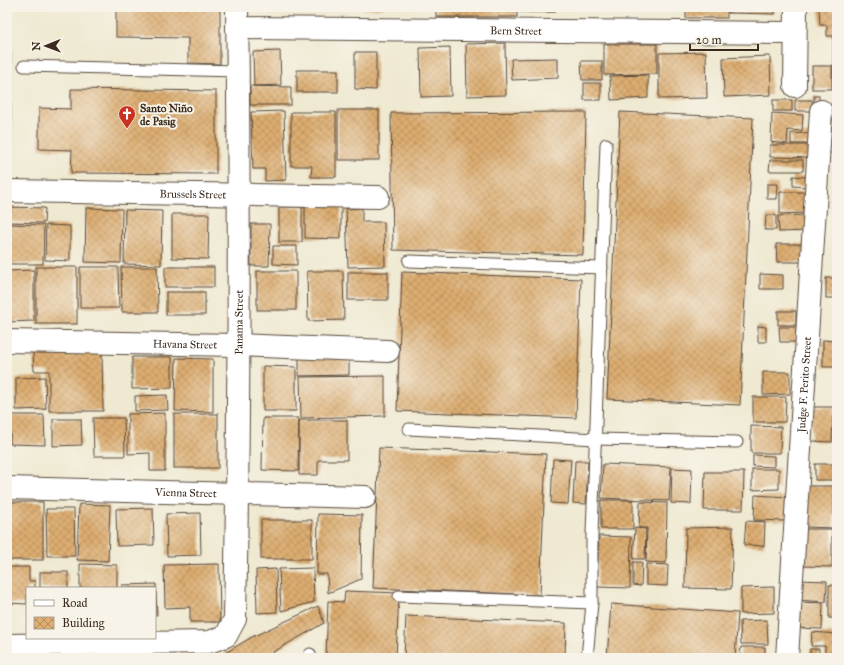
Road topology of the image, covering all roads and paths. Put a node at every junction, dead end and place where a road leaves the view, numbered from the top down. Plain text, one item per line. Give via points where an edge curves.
1 (796, 7) edge
2 (237, 17) edge
3 (795, 33) junction
4 (24, 66) dead end
5 (238, 71) junction
6 (795, 86) dead end
7 (821, 111) dead end
8 (606, 144) dead end
9 (7, 191) edge
10 (238, 195) junction
11 (378, 197) dead end
12 (409, 261) dead end
13 (602, 268) junction
14 (7, 341) edge
15 (238, 345) junction
16 (388, 351) dead end
17 (409, 429) dead end
18 (596, 439) junction
19 (737, 442) dead end
20 (7, 488) edge
21 (237, 493) junction
22 (365, 497) dead end
23 (400, 596) dead end
24 (592, 603) junction
25 (7, 644) edge
26 (587, 658) edge
27 (787, 658) edge

1 - 3 street
2 - 3 street, Bern Street
2 - 5 street, Panama Street
3 - 6 street
4 - 5 lane
5 - 10 street, Panama Street
7 - 27 street, Judge F. Perito Street
8 - 13 lane
9 - 10 street, Brussels Street
10 - 11 street, Brussels Street
10 - 15 street, Panama Street
12 - 13 lane
13 - 18 lane
14 - 15 street, Havana Street
15 - 16 street, Havana Street
15 - 21 street, Panama Street
17 - 18 lane
18 - 19 lane
18 - 24 lane
20 - 21 street, Vienna Street
21 - 22 street, Vienna Street
21 - 25 street, Panama Street via 235,619 226,636 209,642
23 - 24 lane
24 - 26 lane

